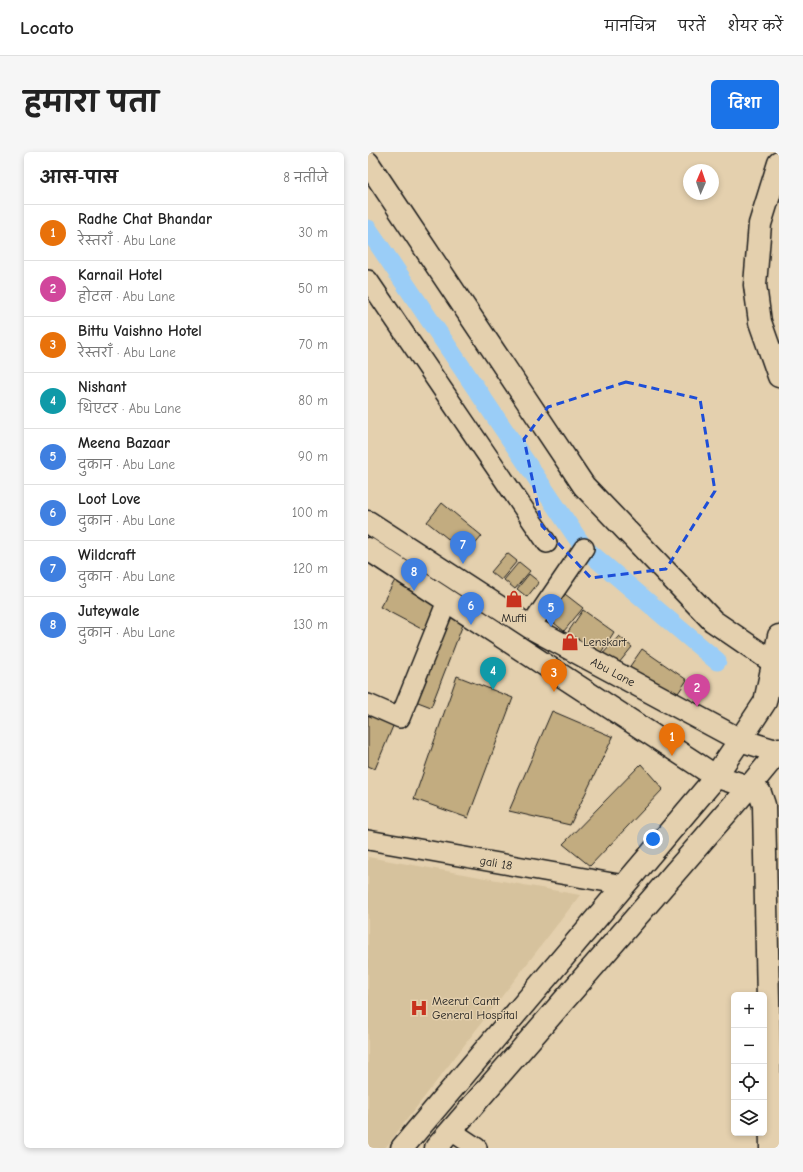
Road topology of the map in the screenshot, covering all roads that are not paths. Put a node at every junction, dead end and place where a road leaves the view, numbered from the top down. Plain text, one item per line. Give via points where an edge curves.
1 (368, 163) edge
2 (779, 163) edge
3 (368, 280) edge
4 (779, 376) edge
5 (368, 522) edge
6 (547, 544) dead end
7 (584, 548) dead end
8 (368, 549) edge
9 (447, 601) junction
10 (530, 627) junction
11 (779, 636) edge
12 (773, 662) junction
13 (368, 704) edge
14 (740, 740) junction
15 (779, 751) edge
16 (715, 776) junction
17 (749, 787) junction
18 (368, 840) edge
19 (624, 886) junction
20 (450, 1130) junction
21 (402, 1148) edge
22 (436, 1148) edge
23 (477, 1148) edge
24 (771, 1148) edge

1 - 12 main road via 584,486 713,621
2 - 4 main road via 760,224 755,285 760,322
3 - 6 street
5 - 10 main road, Abu Lane
7 - 10 street
8 - 9 main road
9 - 13 street via 400,718
9 - 16 main road
10 - 14 main road, Abu Lane
11 - 12 main road
12 - 14 main road via 765,702
14 - 15 main road, Abu Lane
14 - 16 main road
15 - 17 main road
16 - 17 main road
16 - 19 main road
17 - 20 main road
17 - 24 main road via 760,793 764,805
18 - 19 street, gali 18
19 - 21 main road
20 - 22 main road
20 - 23 street

